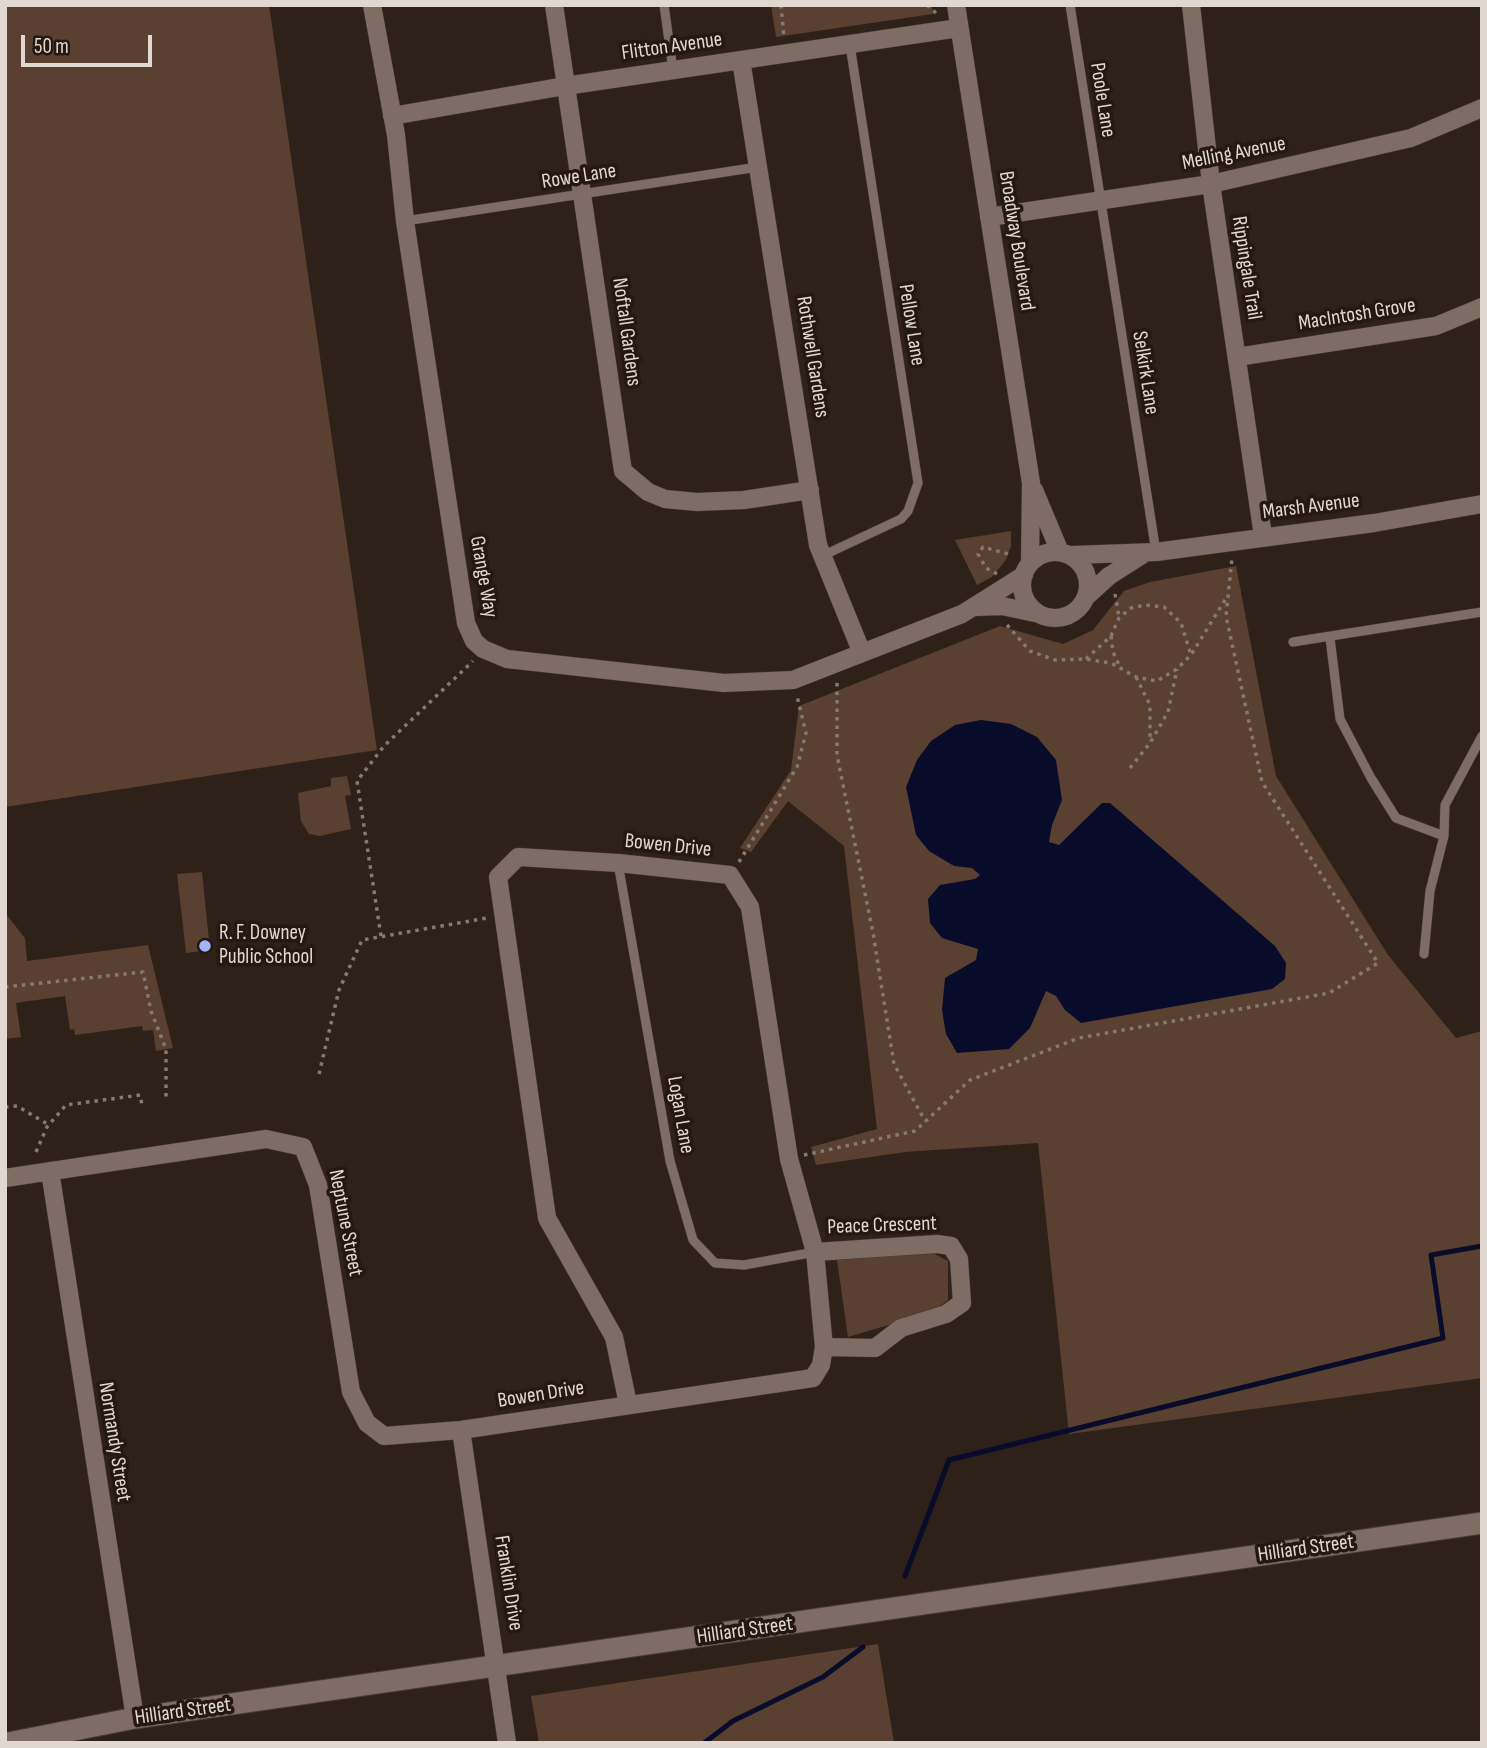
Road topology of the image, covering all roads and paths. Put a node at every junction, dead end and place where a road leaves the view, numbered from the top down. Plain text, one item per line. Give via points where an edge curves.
1 (554, 5) edge
2 (664, 5) edge
3 (782, 5) edge
4 (927, 5) edge
5 (956, 5) edge
6 (1070, 5) edge
7 (1191, 5) edge
8 (375, 6) edge
9 (936, 13) dead end
10 (959, 29) junction
11 (850, 45) junction
12 (785, 54) junction
13 (741, 60) junction
14 (673, 70) junction
15 (565, 86) junction
16 (1482, 108) edge
17 (392, 116) junction
18 (758, 167) junction
19 (1211, 184) junction
20 (583, 195) junction
21 (1100, 200) junction
22 (989, 218) junction
23 (405, 221) junction
24 (1482, 307) edge
25 (1237, 357) junction
26 (1031, 483) junction
27 (810, 490) junction
28 (1482, 504) edge
29 (1263, 536) junction
30 (1235, 540) junction
31 (1150, 553) junction
32 (1066, 554) junction
33 (1012, 555) dead end
34 (822, 556) junction
35 (1027, 568) junction
36 (999, 575) dead end
37 (1115, 588) dead end
38 (1229, 593) junction
39 (1087, 596) junction
40 (972, 607) junction
41 (1482, 612) edge
42 (1035, 613) junction
43 (1119, 618) junction
44 (1007, 625) dead end
45 (1111, 636) junction
46 (1329, 638) junction
47 (1293, 642) dead end
48 (484, 649) junction
49 (862, 653) junction
50 (1191, 655) junction
51 (1085, 659) junction
52 (1121, 669) junction
53 (1177, 669) junction
54 (1136, 677) junction
55 (793, 680) junction
56 (836, 684) dead end
57 (1482, 736) edge
58 (1150, 743) junction
59 (1130, 768) dead end
60 (1444, 836) junction
61 (618, 863) junction
62 (730, 876) junction
63 (503, 915) junction
64 (381, 936) junction
65 (1424, 954) dead end
66 (5, 987) edge
67 (319, 1074) dead end
68 (166, 1101) dead end
69 (142, 1105) dead end
70 (5, 1107) edge
71 (926, 1121) junction
72 (49, 1125) junction
73 (36, 1152) dead end
74 (789, 1159) junction
75 (50, 1171) junction
76 (5, 1178) edge
77 (815, 1252) junction
78 (824, 1347) junction
79 (628, 1404) junction
80 (461, 1430) junction
81 (1482, 1523) edge
82 (498, 1668) junction
83 (135, 1718) junction
84 (32, 1740) edge
85 (8, 1743) edge
86 (508, 1743) edge

1 - 15 street, Noftall Gardens
2 - 14 lane
3 - 12 path
4 - 9 path
5 - 10 street, Broadway Boulevard
6 - 21 lane, Poole Lane
7 - 19 street, Rippingale Trail
8 - 17 street, Grange Way
10 - 11 street, Flitton Avenue
10 - 22 street, Broadway Boulevard
11 - 12 street, Flitton Avenue
11 - 34 lane, Pellow Lane via 918,483 901,519
12 - 13 street, Flitton Avenue
13 - 14 street, Flitton Avenue
13 - 18 street, Rothwell Gardens
14 - 15 street, Flitton Avenue
15 - 17 street, Flitton Avenue
15 - 20 street, Noftall Gardens
16 - 19 street, Melling Avenue via 1411,138
17 - 23 street, Grange Way
18 - 20 lane, Rowe Lane
18 - 27 street, Rothwell Gardens
19 - 21 street, Melling Avenue
19 - 25 street, Rippingale Trail
20 - 23 lane, Rowe Lane
20 - 27 street, Noftall Gardens via 623,471 648,492 665,499 744,500
21 - 22 street, Melling Avenue
21 - 31 lane, Selkirk Lane
22 - 26 street, Broadway Boulevard
23 - 48 street, Grange Way via 466,623 474,641
24 - 25 street, MacIntosh Grove via 1436,326
25 - 29 street, Rippingale Trail
26 - 32 street, Broadway Boulevard
26 - 35 street, Broadway Boulevard
27 - 34 street, Rothwell Gardens
28 - 29 street, Marsh Avenue
29 - 30 street, Marsh Avenue
30 - 31 street, Marsh Avenue
30 - 38 path
31 - 32 street, Marsh Avenue
31 - 39 street, Marsh Avenue via 1109,576
32 - 35 street via 1042,552
32 - 39 street via 1087,575
33 - 36 path via 983,547 978,554 986,568
34 - 49 street, Rothwell Gardens
35 - 40 street, Grange Way
35 - 42 street via 1023,596
37 - 43 path
38 - 50 path
38 - 71 path via 1226,616 1262,782 1378,963 1329,993 1079,1038 970,1080
39 - 42 street via 1065,617 1055,620
40 - 42 street, Grange Way via 1002,606
40 - 49 street, Grange Way
41 - 46 lane
43 - 45 path
43 - 50 path via 1131,608 1164,607 1181,623
44 - 51 path via 1030,651 1055,660
45 - 51 path
45 - 52 path
46 - 47 lane
46 - 60 lane via 1340,719 1371,778 1396,818
48 - 55 street, Grange Way via 507,659 724,683
48 - 64 path via 384,746 358,780
49 - 55 street, Grange Way
50 - 53 path
51 - 52 path
52 - 54 path
53 - 54 path via 1157,681
53 - 58 path via 1168,712
54 - 58 path via 1150,705
55 - 62 path via 806,733 797,767
56 - 71 path via 836,755 873,933 894,1064
57 - 60 lane via 1445,805
58 - 59 path
60 - 65 lane via 1430,891
61 - 62 street, Bowen Drive
61 - 63 street, Bowen Drive via 518,857 498,877
61 - 77 lane, Logan Lane via 670,1161 693,1240 715,1263 744,1265
62 - 74 street, Bowen Drive via 750,907
63 - 64 path
63 - 79 street, Bowen Drive via 547,1218 614,1337
64 - 67 path via 362,940 339,990
66 - 68 path via 143,972 166,1049
69 - 72 path via 140,1095 66,1105
70 - 72 path via 17,1106
71 - 74 path via 915,1131
72 - 73 path
74 - 77 street, Bowen Drive
75 - 76 street, Neptune Street
75 - 80 street, Neptune Street via 266,1139 303,1147 318,1185 351,1392 368,1423 384,1436
75 - 83 street, Normandy Street
77 - 78 street, Bowen Drive
77 - 78 street, Peace Crescent via 937,1244 951,1246 959,1259 962,1303 946,1314 901,1328 875,1348
78 - 79 street, Bowen Drive via 813,1378
79 - 80 street, Bowen Drive
80 - 82 street, Franklin Drive
81 - 82 street, Hilliard Street
82 - 83 street, Hilliard Street
82 - 86 street, Franklin Drive
83 - 84 street, Hilliard Street
84 - 85 street, Hilliard Street

